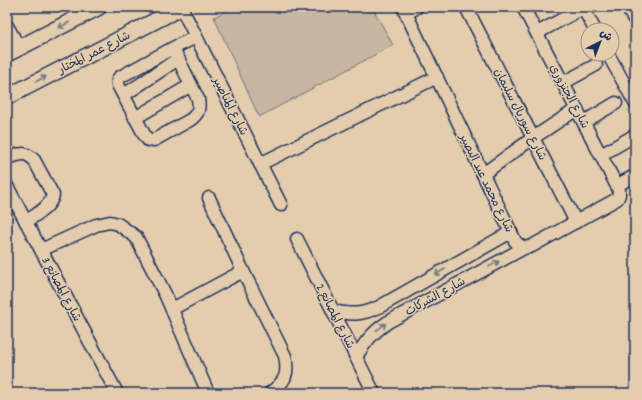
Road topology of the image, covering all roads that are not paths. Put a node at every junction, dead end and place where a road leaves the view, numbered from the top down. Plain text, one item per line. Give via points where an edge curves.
1 (99, 7) edge
2 (182, 7) edge
3 (417, 7) edge
4 (466, 7) edge
5 (523, 7) edge
6 (584, 7) edge
7 (627, 7) edge
8 (405, 11) edge
9 (635, 21) edge
10 (591, 22) edge
11 (7, 26) edge
12 (537, 33) junction
13 (196, 37) junction
14 (173, 48) junction
15 (13, 51) edge
16 (178, 59) junction
17 (612, 62) edge
18 (596, 65) dead end
19 (436, 77) junction
20 (564, 83) junction
21 (191, 85) junction
22 (124, 95) junction
23 (7, 97) edge
24 (616, 103) dead end
25 (635, 103) edge
26 (577, 109) junction
27 (135, 118) junction
28 (584, 122) junction
29 (632, 137) dead end
30 (533, 138) junction
31 (601, 154) junction
32 (7, 158) edge
33 (260, 164) junction
34 (483, 174) junction
35 (635, 176) edge
36 (617, 185) junction
37 (7, 186) edge
38 (208, 198) dead end
39 (280, 205) dead end
40 (26, 222) junction
41 (576, 222) junction
42 (511, 232) junction
43 (297, 239) dead end
44 (524, 248) junction
45 (41, 250) junction
46 (243, 271) junction
47 (172, 309) junction
48 (333, 311) junction
49 (356, 357) junction
50 (117, 393) edge
51 (208, 393) edge
52 (270, 393) edge
53 (374, 393) edge

1 -> 15 main road
2 - 13 street, شارع المناصير
23 -> 2 main road, شارع عمر المختار
3 - 8 street
4 - 30 street, شارع سوريال سليمان
5 - 12 street, شارع الجنزوري
6 - 10 street
6 - 12 street
7 - 9 street
8 - 19 street, شارع محمد عبد البصير
11 - 15 street
12 - 20 street, شارع الجنزوري
13 - 14 street
13 - 33 street, شارع المناصير
14 - 16 street
14 - 22 street via 120,77 117,82
16 - 21 street
16 - 22 street
17 - 25 street
18 - 20 street
19 - 33 street
19 - 34 street, شارع محمد عبد البصير
20 - 26 street, شارع الجنزوري
21 - 27 street
21 - 27 street via 200,105 190,120 151,141 146,138
22 - 27 street
24 - 28 street
26 - 28 street, شارع الجنزوري
26 - 30 street
28 - 31 street, شارع الجنزوري
29 - 31 street
30 - 34 street
30 - 41 street, شارع سوريال سليمان
31 - 36 street, شارع الجنزوري
32 - 40 street via 24,153 30,155 52,195 48,206
33 - 39 street, شارع المناصير
34 - 42 street, شارع محمد عبد البصير
35 - 36 street
36 - 41 street via 617,199
37 - 40 street, شارع المصانع 3
38 - 46 street
40 - 45 street, شارع المصانع 3
41 - 44 street
42 - 44 street, شارع محمد عبد البصير via 519,246
42 -> 48 street, شارع الشركات via 368,312 345,314
43 - 48 street, شارع المصانع 2
49 -> 44 street, شارع الشركات via 370,337 388,322
45 - 47 street via 96,225 110,222 118,224 136,237
45 - 50 street, شارع المصانع 3
46 - 47 street
46 - 52 street via 286,356 285,379
47 - 51 street
48 - 49 street, شارع المصانع 2
49 - 53 street, شارع المصانع 2

